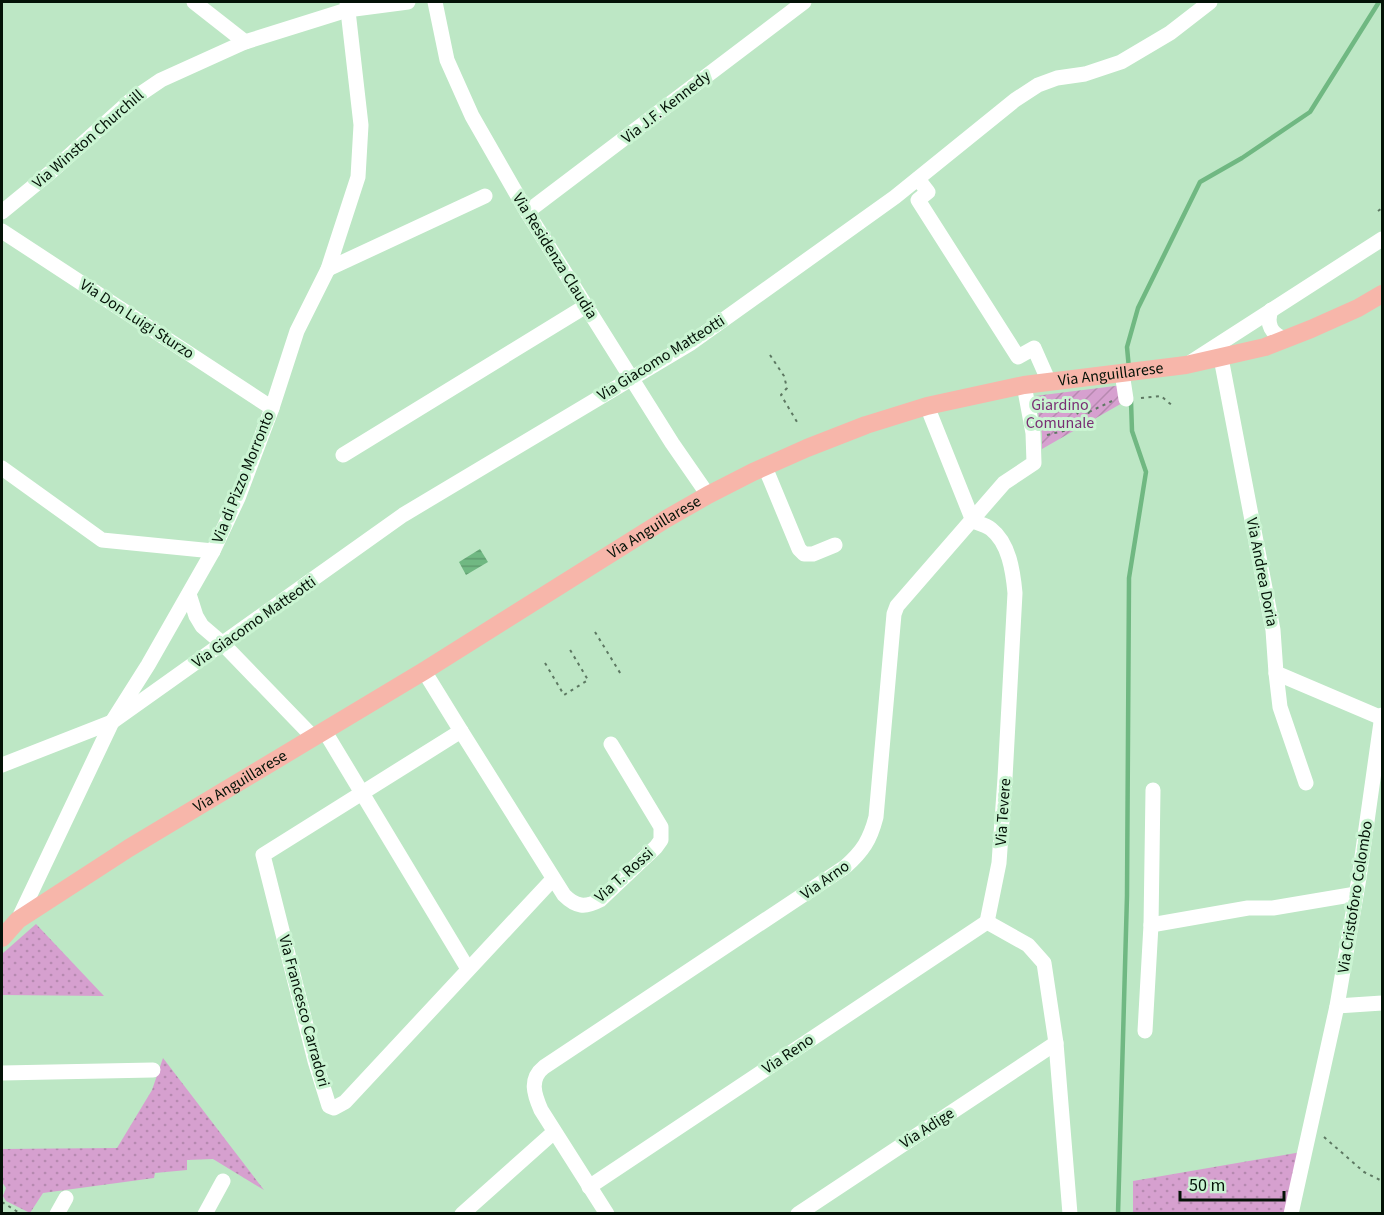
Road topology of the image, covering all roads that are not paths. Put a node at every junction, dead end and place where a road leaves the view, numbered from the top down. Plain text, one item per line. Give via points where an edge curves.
1 (194, 2) edge
2 (408, 2) edge
3 (435, 2) edge
4 (804, 2) edge
5 (1210, 2) edge
6 (347, 6) edge
7 (245, 42) junction
8 (918, 178) junction
9 (485, 196) dead end
10 (2, 212) edge
11 (527, 212) junction
12 (2, 231) edge
13 (1383, 239) edge
14 (328, 269) junction
15 (1383, 294) edge
16 (586, 306) junction
17 (1271, 310) junction
18 (1286, 339) junction
19 (1221, 358) junction
20 (1186, 365) junction
21 (1122, 373) junction
22 (630, 378) junction
23 (1049, 382) junction
24 (1024, 385) junction
25 (1126, 399) road end
26 (927, 406) junction
27 (272, 408) junction
28 (344, 455) dead end
29 (765, 467) junction
30 (2, 468) edge
31 (708, 495) junction
32 (973, 521) junction
33 (835, 545) dead end
34 (213, 551) junction
35 (189, 594) junction
36 (223, 644) junction
37 (424, 671) junction
38 (1276, 673) junction
39 (1382, 717) edge
40 (112, 722) junction
41 (461, 731) junction
42 (318, 733) junction
43 (611, 744) dead end
44 (2, 765) edge
45 (1306, 783) dead end
46 (1153, 790) dead end
47 (362, 793) junction
48 (553, 879) junction
49 (1356, 894) junction
50 (18, 921) junction
51 (987, 922) junction
52 (1151, 925) junction
53 (2, 938) edge
54 (468, 969) junction
55 (1383, 1003) edge
56 (1337, 1006) junction
57 (1145, 1031) dead end
58 (1056, 1043) junction
59 (153, 1070) dead end
60 (2, 1073) edge
61 (554, 1132) junction
62 (223, 1181) dead end
63 (589, 1186) junction
64 (66, 1198) dead end
65 (1068, 1213) edge
66 (57, 1214) edge
67 (205, 1214) edge
68 (462, 1214) edge
69 (607, 1214) edge
70 (798, 1214) edge
71 (1291, 1214) edge

1 - 7 street
2 - 6 street, Via Winston Churchill
3 - 11 street, Via Residenza Claudia via 447,60 461,95
4 - 11 street, Via J.F. Kennedy
5 - 8 street, Via Giacomo Matteotti via 1170,33 1121,62 1038,85
6 - 7 street, Via Winston Churchill
6 - 14 street, Via di Pizzo Morronto via 361,125 358,177
7 - 10 street, Via Winston Churchill via 161,80 130,100
8 - 22 street, Via Giacomo Matteotti via 691,343
8 - 23 street via 928,192 918,200 1018,357 1034,348
9 - 14 street
11 - 16 street, Via Residenza Claudia
12 - 27 street, Via Don Luigi Sturzo
13 - 17 street
14 - 27 street, Via di Pizzo Morronto via 297,331
15 - 18 main road, Via Anguillarese
16 - 22 street, Via Residenza Claudia
16 - 28 street
17 - 18 street via 1270,329
17 - 20 street
18 - 19 main road, Via Anguillarese
19 - 20 main road, Via Anguillarese
19 - 38 street, Via Andrea Doria via 1274,630
20 - 21 main road, Via Anguillarese
21 - 23 main road, Via Anguillarese
21 - 25 street
22 - 31 street, Via Residenza Claudia
22 - 36 street, Via Giacomo Matteotti via 403,515
23 - 24 main road, Via Anguillarese
24 - 26 main road, Via Anguillarese
24 - 32 street via 1034,463 1004,483
26 - 29 main road, Via Anguillarese via 866,425
26 - 32 street
27 - 34 street, Via di Pizzo Morronto
29 - 31 main road, Via Anguillarese
29 - 33 street via 799,549 804,554 813,554
30 - 34 street via 102,540
31 - 37 main road, Via Anguillarese
32 - 51 street, Via Tevere via 990,528 1002,541 1015,592 999,863
32 - 61 street, Via Arno via 894,614 876,817 861,853 537,1072 536,1099
34 - 35 street, Via di Pizzo Morronto
35 - 36 street via 202,626
35 - 40 street, Via di Pizzo Morronto
36 - 40 street, Via Giacomo Matteotti
36 - 42 street
37 - 41 street, Via T. Rossi
37 - 42 main road, Via Anguillarese
38 - 39 street
38 - 45 street, Via Andrea Doria via 1280,707
39 - 49 street, Via Cristoforo Colombo
40 - 44 street, Via Giacomo Matteotti
40 - 50 street, Via di Pizzo Morronto
41 - 47 street
41 - 48 street, Via T. Rossi
42 - 47 street
42 - 50 main road, Via Anguillarese
43 - 48 street, Via T. Rossi via 661,827 661,840 600,900 590,905 571,902
46 - 52 street
47 - 54 street
47 - 54 street, Via Francesco Carradori via 263,855 329,1106 334,1108 345,1102
48 - 54 street, Via Francesco Carradori
49 - 52 street
49 - 56 street, Via Cristoforo Colombo
50 - 53 main road, Via Anguillarese
51 - 58 street via 1028,945 1044,963
51 - 63 street, Via Reno
52 - 57 street
55 - 56 street
56 - 71 street, Via Cristoforo Colombo
58 - 65 street
58 - 70 street, Via Adige
59 - 60 street
61 - 63 street
61 - 68 street
62 - 67 street
63 - 69 street
64 - 66 street

